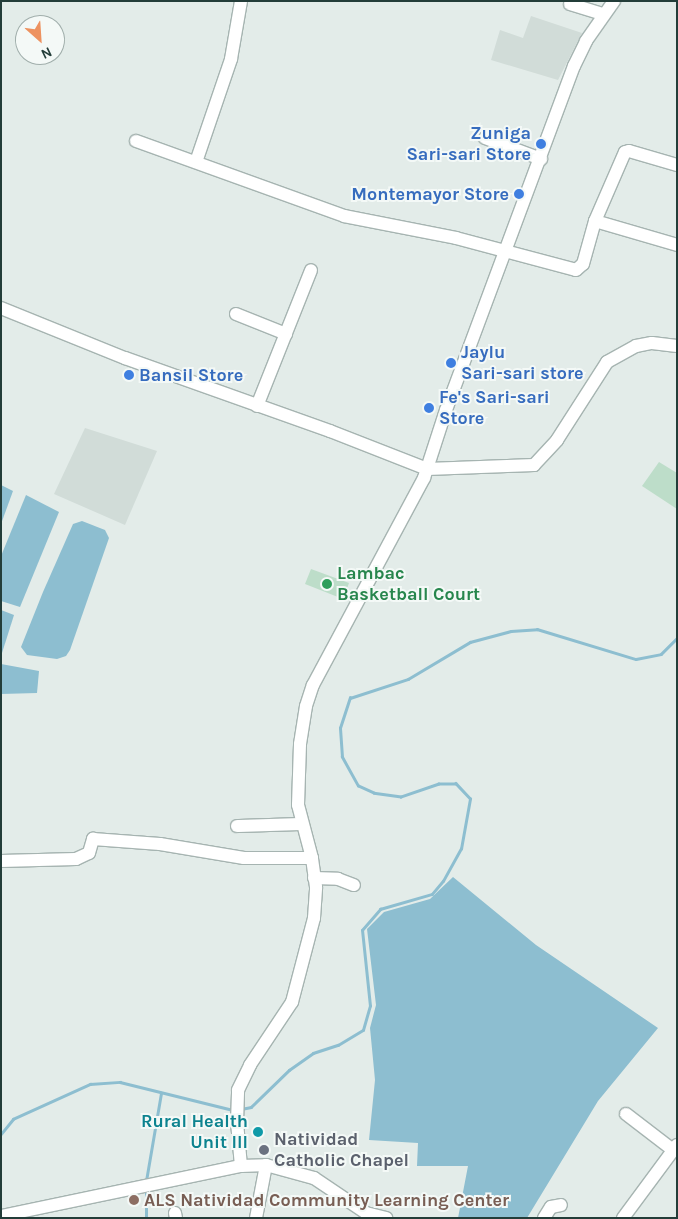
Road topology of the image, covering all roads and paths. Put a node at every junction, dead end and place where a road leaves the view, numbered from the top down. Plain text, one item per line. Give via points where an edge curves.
1 (242, 1) edge
2 (614, 1) edge
3 (570, 4) dead end
4 (603, 14) junction
5 (485, 138) dead end
6 (136, 142) dead end
7 (541, 159) junction
8 (196, 162) junction
9 (677, 164) edge
10 (595, 221) junction
11 (677, 245) edge
12 (506, 253) junction
13 (311, 270) dead end
14 (1, 308) edge
15 (236, 314) dead end
16 (286, 334) junction
17 (677, 346) edge
18 (257, 406) junction
19 (427, 470) junction
20 (302, 824) junction
21 (237, 826) dead end
22 (312, 858) junction
23 (1, 861) edge
24 (314, 878) junction
25 (354, 885) dead end
26 (626, 1114) dead end
27 (675, 1148) edge
28 (266, 1165) junction
29 (241, 1166) junction
30 (561, 1204) dead end
31 (1, 1216) edge
32 (256, 1218) edge
33 (386, 1218) edge
34 (544, 1218) edge
35 (623, 1218) edge

1 - 8 street via 231,59
2 - 4 street
3 - 4 street
4 - 7 street via 574,66
5 - 7 street
6 - 8 street
7 - 12 street
8 - 12 street via 344,216 456,238
9 - 10 street via 627,151
10 - 11 street
10 - 12 street via 582,264 576,270
12 - 19 street via 446,410
13 - 16 street
14 - 18 street
15 - 16 street
16 - 18 street
17 - 19 street via 652,343 636,346 607,362 557,440 534,465
18 - 19 street
19 - 20 street via 361,601 313,685 306,706 298,783
20 - 21 street
20 - 22 street
22 - 23 street via 244,858 160,844 93,839 89,853 76,860
22 - 24 street
24 - 25 street via 332,877
24 - 29 street via 314,918 296,993 246,1072 238,1100
26 - 27 street
27 - 35 street
28 - 29 street
28 - 32 street
28 - 33 street via 314,1178 366,1213
29 - 31 street
30 - 34 street via 552,1207

